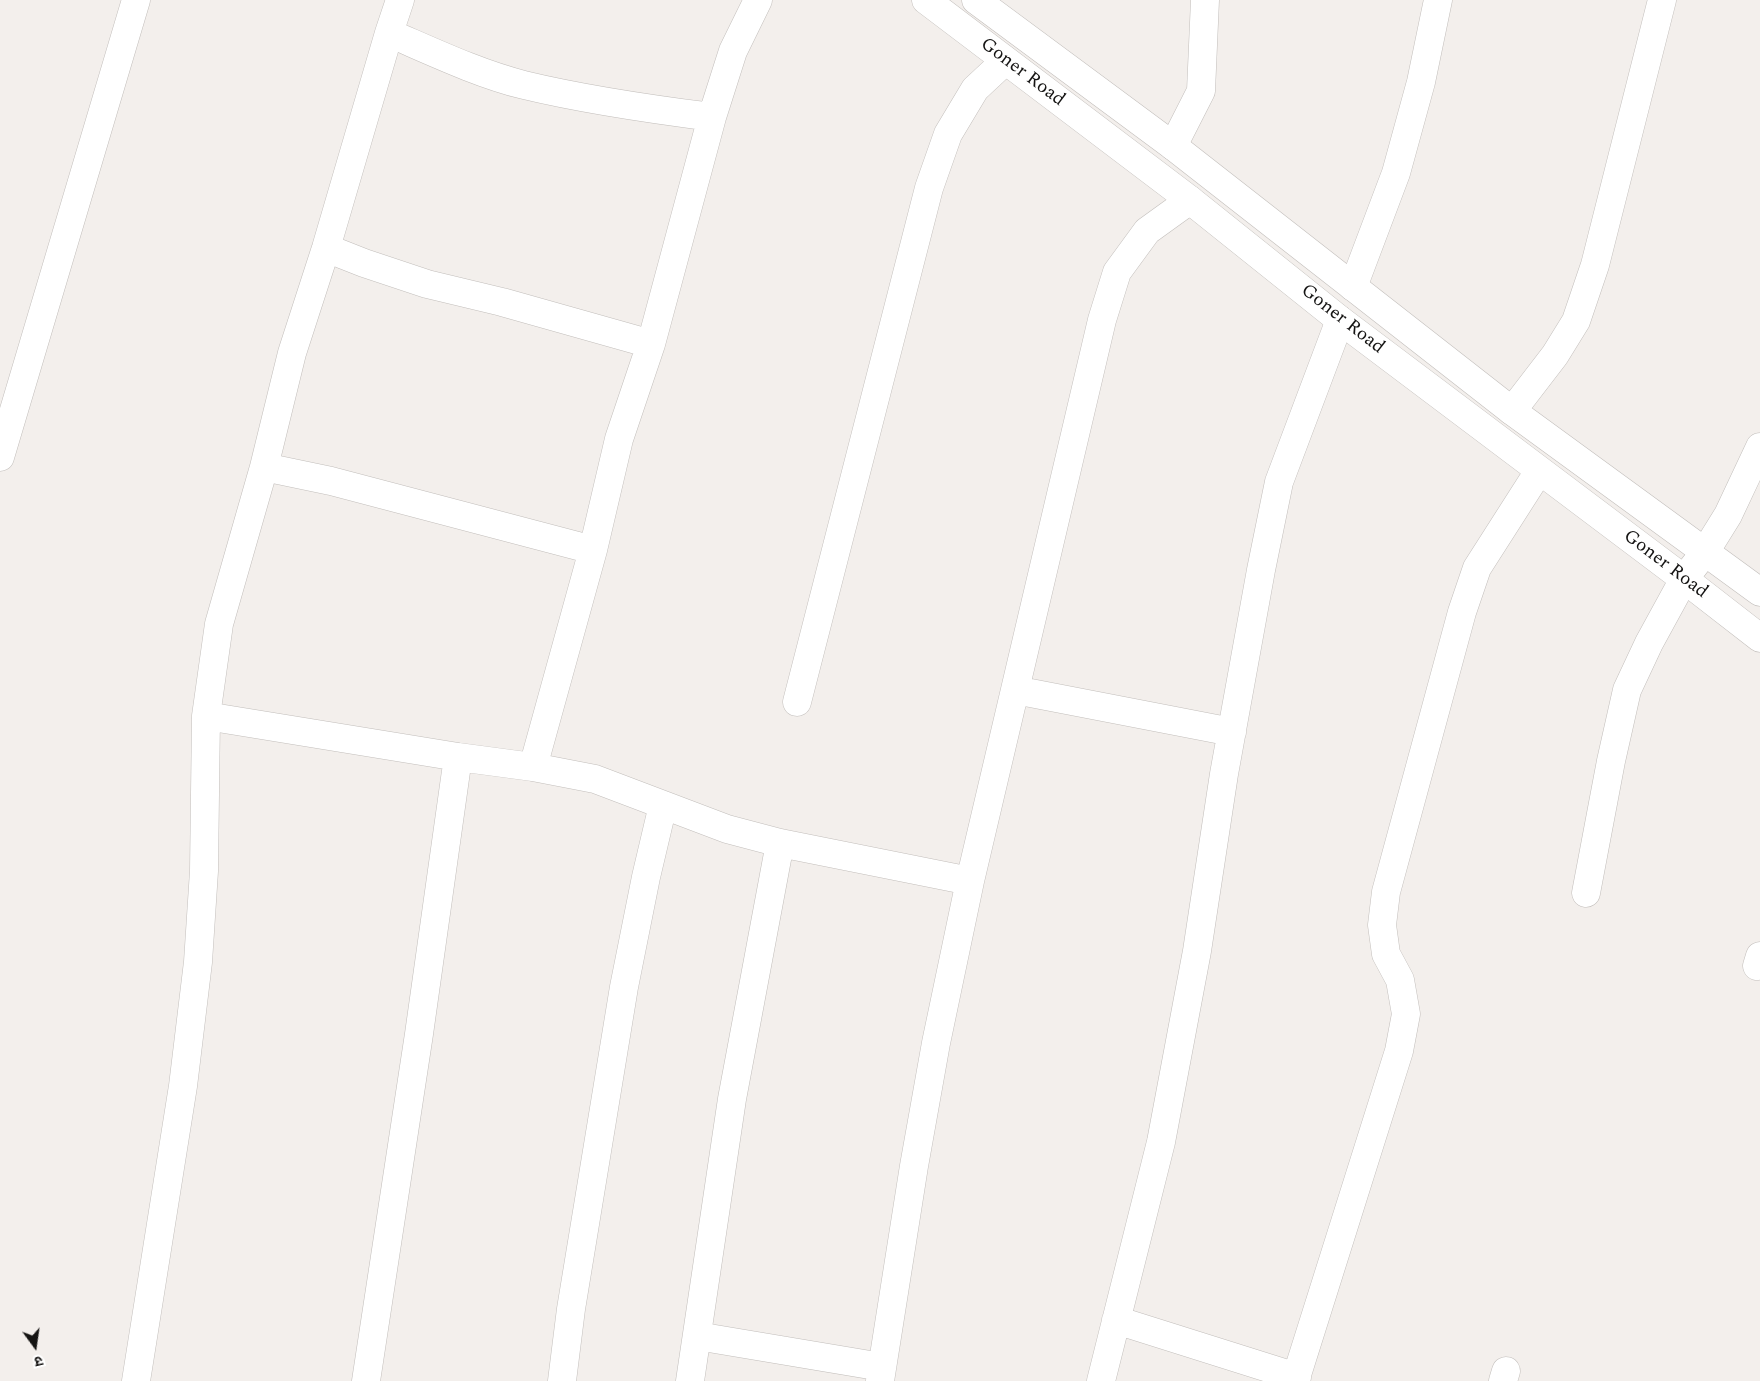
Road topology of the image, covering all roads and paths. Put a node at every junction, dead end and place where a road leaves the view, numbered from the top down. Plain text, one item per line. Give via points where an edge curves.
1 (136, 0) edge
2 (400, 0) edge
3 (758, 0) edge
4 (926, 0) edge
5 (976, 0) edge
6 (1205, 0) edge
7 (1438, 0) edge
8 (1662, 0) edge
9 (389, 33) junction
10 (1005, 61) junction
11 (712, 117) junction
12 (1173, 146) junction
13 (1190, 200) junction
14 (326, 248) junction
15 (1353, 287) junction
16 (1340, 320) junction
17 (651, 344) junction
18 (1512, 411) junction
19 (6, 418) edge
20 (1760, 447) edge
21 (0, 457) edge
22 (264, 467) junction
23 (1539, 471) junction
24 (593, 550) junction
25 (1705, 552) junction
26 (1684, 579) junction
27 (1760, 592) edge
28 (1760, 638) edge
29 (1015, 690) junction
30 (797, 702) dead end
31 (206, 716) junction
32 (1232, 732) junction
33 (458, 757) junction
34 (533, 767) junction
35 (663, 805) junction
36 (780, 843) junction
37 (970, 881) junction
38 (1586, 893) dead end
39 (1116, 1320) junction
40 (698, 1336) junction
41 (881, 1374) edge
42 (1296, 1379) edge
43 (136, 1381) edge
44 (366, 1381) edge
45 (562, 1381) edge
46 (690, 1381) edge
47 (1101, 1381) edge

1 - 19 street
2 - 9 street
3 - 11 street via 733,51
4 - 10 street, Goner Road
5 - 12 street, Goner Road
6 - 12 street via 1201,91
7 - 15 street via 1421,82 1396,173
8 - 18 street via 1595,265 1576,321 1555,355
9 - 11 street via 453,61 522,85 617,105
9 - 14 street
10 - 13 street, Goner Road
10 - 30 street via 975,89 948,134 929,188
11 - 17 street
12 - 15 street, Goner Road
13 - 16 street, Goner Road
13 - 29 street via 1148,231 1117,272 1102,320
14 - 17 street via 427,284
14 - 22 street via 292,353
15 - 16 street
15 - 18 street, Goner Road
16 - 23 street, Goner Road
16 - 32 street via 1279,482
17 - 24 street via 619,440
18 - 25 street, Goner Road
19 - 21 street
20 - 25 street via 1728,515
22 - 24 street via 331,481
22 - 31 street via 219,624
23 - 26 street, Goner Road
23 - 42 street via 1477,568 1391,873 1382,925 1386,954 1400,980 1406,1014 1399,1052
24 - 34 street
25 - 26 street
25 - 27 street, Goner Road
26 - 28 street, Goner Road
26 - 38 street via 1627,690
29 - 32 street
29 - 37 street
31 - 33 street
31 - 43 street via 204,871 198,962 183,1086
32 - 39 street via 1197,951 1161,1142
33 - 34 street
33 - 44 street
34 - 35 street via 595,779
35 - 36 street via 727,829
35 - 45 street via 624,988
36 - 37 street
36 - 40 street via 732,1099
37 - 41 street via 936,1043
39 - 42 street
39 - 47 street
40 - 41 street
40 - 46 street

